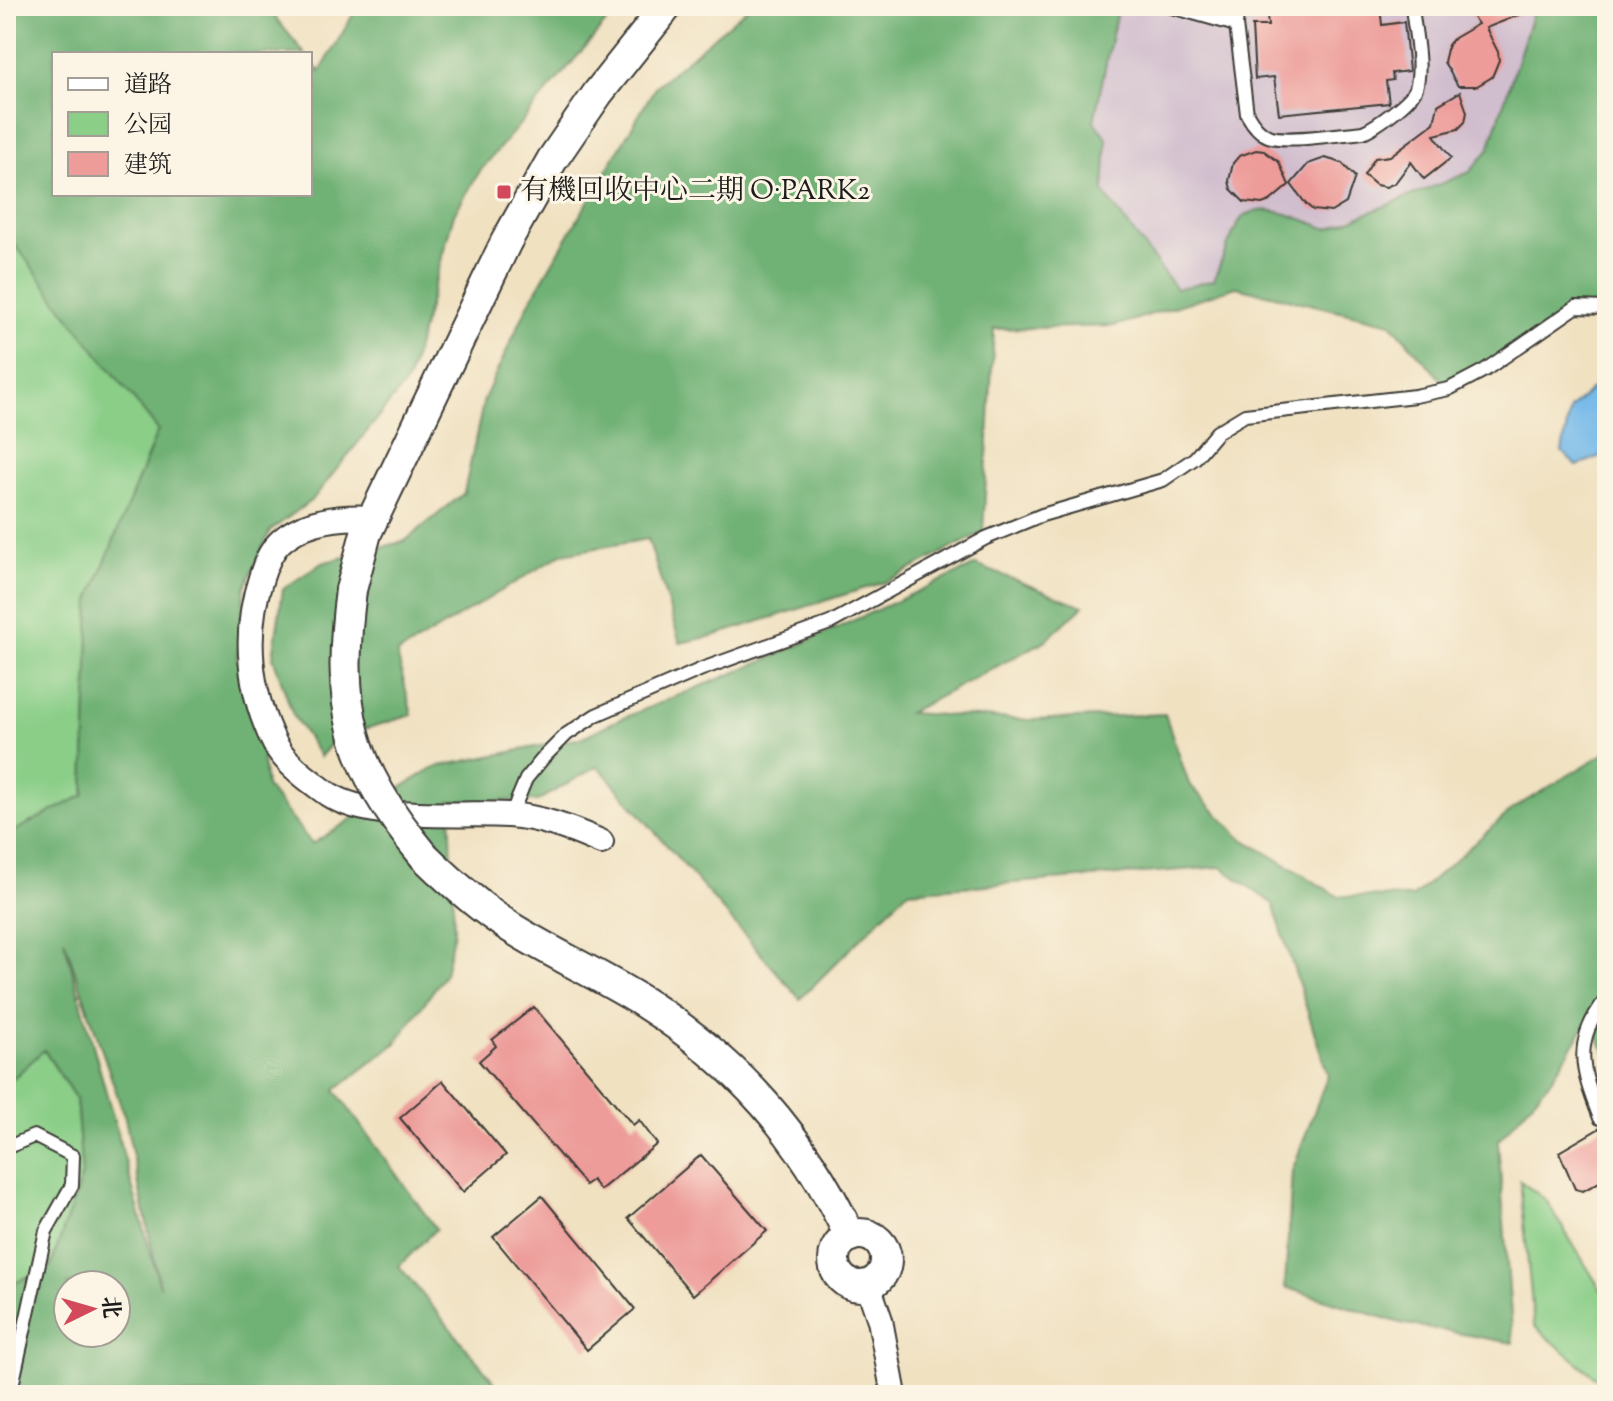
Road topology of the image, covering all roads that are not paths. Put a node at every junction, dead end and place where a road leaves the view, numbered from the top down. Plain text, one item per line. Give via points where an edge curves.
1 (667, 6) edge
2 (1168, 6) edge
3 (1238, 6) edge
4 (1412, 6) edge
5 (1236, 25) junction
6 (1607, 308) edge
7 (373, 518) junction
8 (511, 815) junction
9 (601, 842) dead end
10 (1607, 998) edge
11 (1600, 1118) dead end
12 (6, 1148) edge
13 (868, 1285) joint
14 (10, 1395) edge
15 (894, 1395) edge

1 - 7 street via 552,160 506,242
2 - 5 lane
3 - 5 lane
4 - 5 lane via 1416,87 1363,132 1286,139 1268,136 1253,125 1243,94
6 - 8 lane via 1576,307 1449,389 1245,415 1217,432 1195,458 1163,480 1091,499 986,538 830,623 702,669 596,715 544,757 526,779
7 - 8 street via 333,518 306,526 280,542 267,558 251,622 250,664 277,747 299,772 347,803 374,810
7 - 13 street, bridge via 351,590 344,644 351,725 375,790 425,857 478,905 640,1000 725,1063 792,1136 826,1186 850,1236 836,1249 834,1265 840,1277 855,1286
8 - 9 street via 557,824
10 - 11 lane via 1590,1020 1583,1042 1585,1081
12 - 14 lane via 34,1136 73,1156 72,1185 46,1231
13 - 15 street

